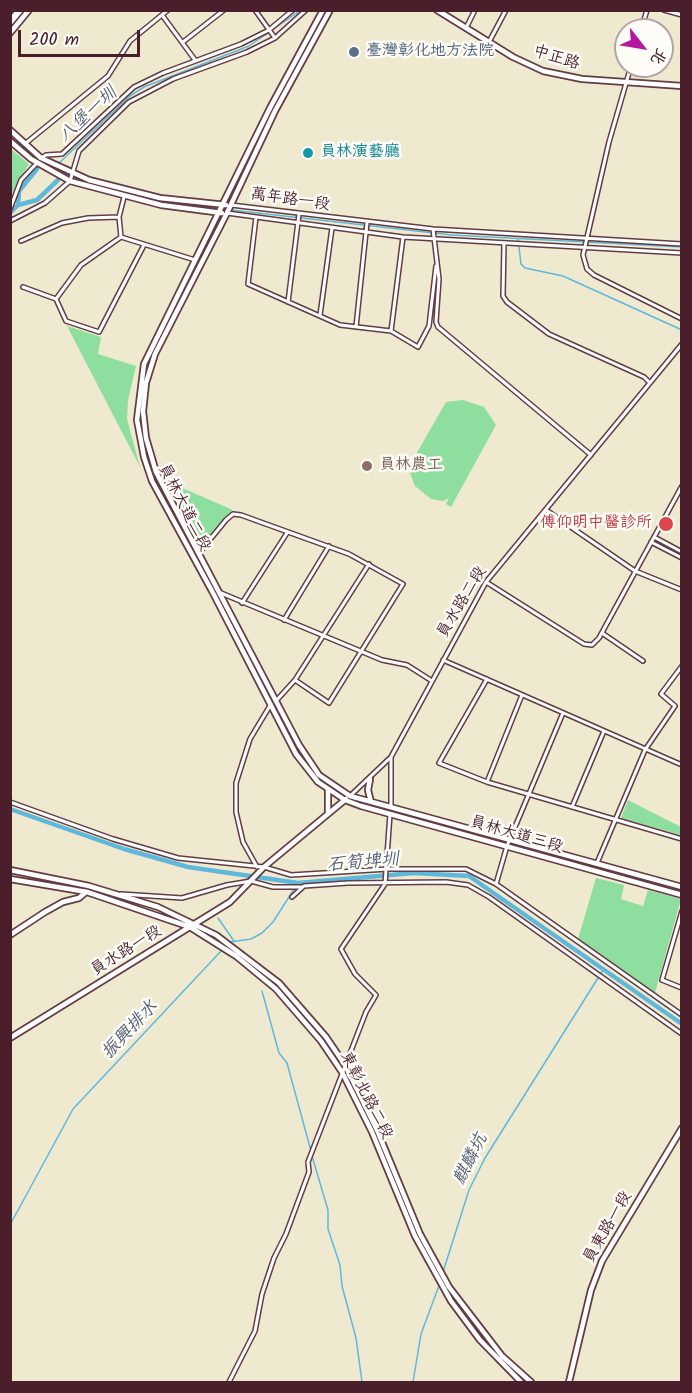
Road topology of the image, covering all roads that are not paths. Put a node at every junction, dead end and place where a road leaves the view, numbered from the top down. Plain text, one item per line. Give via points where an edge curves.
1 (20, 10) edge
2 (29, 10) edge
3 (168, 10) edge
4 (224, 10) edge
5 (255, 10) edge
6 (293, 10) edge
7 (306, 10) edge
8 (323, 10) edge
9 (330, 10) edge
10 (437, 10) edge
11 (475, 10) edge
12 (506, 10) edge
13 (664, 10) edge
14 (162, 15) junction
15 (681, 15) edge
16 (10, 22) edge
17 (466, 28) junction
18 (269, 30) junction
19 (10, 33) edge
20 (275, 38) junction
21 (306, 38) junction
22 (312, 41) junction
23 (182, 42) junction
24 (489, 42) junction
25 (195, 60) junction
26 (627, 78) edge
27 (626, 82) junction
28 (681, 86) edge
29 (10, 130) edge
30 (10, 141) edge
31 (24, 144) junction
32 (43, 159) junction
33 (39, 164) junction
34 (70, 173) junction
35 (70, 181) junction
36 (124, 197) junction
37 (224, 205) junction
38 (231, 205) junction
39 (10, 209) edge
40 (221, 213) junction
41 (227, 213) junction
42 (299, 214) junction
43 (119, 217) junction
44 (256, 218) junction
45 (10, 222) edge
46 (367, 223) junction
47 (298, 224) junction
48 (332, 228) junction
49 (433, 230) junction
50 (366, 233) junction
51 (121, 237) junction
52 (403, 237) junction
53 (434, 239) junction
54 (585, 239) junction
55 (21, 240) dead end
56 (504, 243) junction
57 (681, 244) edge
58 (144, 245) junction
59 (584, 247) junction
60 (681, 253) edge
61 (196, 260) junction
62 (436, 266) junction
63 (23, 287) dead end
64 (56, 299) junction
65 (288, 302) junction
66 (320, 315) junction
67 (681, 319) edge
68 (356, 327) junction
69 (391, 331) junction
70 (681, 344) edge
71 (650, 383) junction
72 (591, 455) junction
73 (681, 486) edge
74 (677, 494) junction
75 (681, 496) edge
76 (546, 510) junction
77 (287, 533) junction
78 (654, 537) junction
79 (651, 542) junction
80 (329, 546) junction
81 (681, 552) edge
82 (198, 553) junction
83 (681, 558) edge
84 (369, 564) junction
85 (635, 571) junction
86 (486, 582) junction
87 (681, 590) edge
88 (219, 593) junction
89 (242, 603) junction
90 (284, 620) junction
91 (602, 633) junction
92 (323, 637) junction
93 (362, 651) junction
94 (443, 660) junction
95 (642, 661) dead end
96 (681, 666) edge
97 (487, 679) junction
98 (295, 680) junction
99 (432, 681) junction
100 (522, 695) junction
101 (274, 703) junction
102 (563, 712) junction
103 (604, 731) junction
104 (645, 750) junction
105 (391, 756) junction
106 (681, 765) edge
107 (370, 779) junction
108 (487, 782) junction
109 (328, 789) junction
110 (529, 794) junction
111 (347, 798) junction
112 (10, 802) edge
113 (371, 802) junction
114 (391, 807) junction
115 (572, 807) junction
116 (328, 814) junction
117 (390, 814) junction
118 (615, 819) junction
119 (510, 839) junction
120 (681, 839) edge
121 (507, 846) junction
122 (597, 863) junction
123 (257, 867) junction
124 (264, 867) junction
125 (388, 869) junction
126 (10, 870) edge
127 (10, 879) edge
128 (251, 881) junction
129 (496, 884) junction
130 (385, 885) junction
131 (304, 886) junction
132 (681, 887) edge
133 (88, 889) junction
134 (117, 894) junction
135 (681, 894) edge
136 (292, 897) dead end
137 (681, 911) edge
138 (196, 923) junction
139 (190, 927) junction
140 (10, 935) edge
141 (675, 938) junction
142 (681, 940) edge
143 (681, 988) edge
144 (681, 1015) edge
145 (681, 1034) edge
146 (10, 1038) edge
147 (345, 1065) junction
148 (342, 1072) junction
149 (681, 1128) edge
150 (441, 1279) junction
151 (229, 1383) edge
152 (521, 1383) edge
153 (531, 1383) edge
154 (569, 1383) edge

1 - 16 highway
2 - 19 street
3 - 14 street
4 - 23 street
5 - 18 street
6 - 18 street
7 - 20 street
8 - 21 street, 員林大道二段
9 - 22 street, 員林大道二段
10 - 17 street, 中正路
11 - 17 street
12 - 24 street
13 - 15 street
14 - 23 street
14 - 31 street via 130,41 108,76
17 - 24 street, 中正路
18 - 20 street
18 - 25 street
20 - 34 street via 173,79 129,102 79,151
21 - 22 street
21 - 37 street, 員林大道二段
22 - 38 street, 員林大道二段
23 - 25 street
24 - 27 street, 中正路 via 543,71 582,80
25 - 32 street via 134,87 62,154
26 - 27 street
27 - 28 street, 中正路
27 - 54 street
29 - 31 street, 萬年路一段
30 - 33 street, 萬年路一段
31 - 32 street, 萬年路一段
32 - 33 street
32 - 34 street, 萬年路一段
33 - 35 street, 萬年路一段
33 - 39 street via 21,180
34 - 35 street
34 - 37 street, 萬年路一段 via 139,194
35 - 36 street, 萬年路一段
35 - 45 street via 45,203
36 - 40 street, 萬年路一段
36 - 43 street
37 - 38 street, 萬年路一段
37 - 40 street, 員林大道二段
38 - 41 street, 員林大道二段
38 - 42 street, 萬年路一段
40 - 41 street, 萬年路一段
40 - 61 street, 員林大道二段
41 - 44 street, 萬年路一段
41 - 82 street, 員林大道二段 via 155,354 144,400 150,455
42 - 46 street, 萬年路一段
42 - 47 street
43 - 51 street
43 - 55 street via 62,223
44 - 47 street, 萬年路一段
44 - 65 street via 248,284
46 - 49 street, 萬年路一段
46 - 50 street
47 - 48 street, 萬年路一段
47 - 65 street
48 - 50 street, 萬年路一段
48 - 66 street
49 - 53 street
49 - 54 street, 萬年路一段
50 - 52 street, 萬年路一段
50 - 68 street
51 - 58 street
51 - 64 street via 81,265
52 - 53 street, 萬年路一段
52 - 69 street
53 - 56 street, 萬年路一段
53 - 62 street
54 - 57 street, 萬年路一段
54 - 59 street
56 - 59 street, 萬年路一段
56 - 71 street via 503,296 507,303 549,334
58 - 61 street
58 - 64 street via 99,332 66,321
59 - 60 street, 萬年路一段
59 - 67 street via 587,269 594,275
61 - 101 street, 員林大道二段 via 144,364 137,420 153,481
62 - 69 street via 429,326 418,347
62 - 72 street via 438,327
63 - 64 street
65 - 66 street
66 - 68 street
68 - 69 street
70 - 71 street, 員水路二段
71 - 72 street, 員水路二段
72 - 76 street, 員水路二段
73 - 74 street
74 - 75 street
74 - 78 street
76 - 85 street
76 - 86 street, 員水路二段
77 - 80 street
77 - 82 street via 233,514
77 - 89 street
78 - 79 street
78 - 81 street
79 - 83 street
79 - 85 street
80 - 84 street
80 - 90 street
82 - 88 street, 員林大道二段
84 - 92 street
84 - 93 street via 404,584
85 - 87 street
85 - 91 street
86 - 91 street via 584,644 592,645
86 - 94 street, 員水路二段
88 - 89 street
88 - 101 street, 員林大道二段
89 - 90 street
90 - 92 street
91 - 95 street
92 - 93 street
92 - 98 street
93 - 98 street via 329,703
93 - 99 street via 407,665
94 - 97 street
94 - 99 street, 員水路二段
96 - 104 street via 661,694 675,706
97 - 100 street
97 - 108 street via 439,763
98 - 101 street
99 - 105 street, 員水路二段
100 - 102 street
100 - 108 street
101 - 109 street, 員林大道二段 via 296,754
101 - 111 street, 員林大道二段 via 307,760
101 - 123 street via 250,739 236,783 236,812 243,842
102 - 103 street
102 - 110 street
103 - 104 street
103 - 115 street
104 - 106 street
104 - 118 street
105 - 107 street, 員水路二段
105 - 114 street
107 - 111 street, 員水路二段
107 - 113 street
108 - 110 street
109 - 111 street, 員林大道二段
109 - 116 street
110 - 115 street
110 - 119 street
111 - 113 street, 員林大道三段
111 - 116 street, 員水路二段
111 - 117 street, 員林大道三段
112 - 123 street via 178,858
113 - 114 street, 員林大道三段
114 - 119 street, 員林大道三段
115 - 118 street
116 - 124 street, 員水路二段
117 - 121 street, 員林大道三段
117 - 125 street
118 - 120 street
118 - 122 street
119 - 121 street
119 - 122 street, 員林大道三段
121 - 129 street
121 - 135 street, 員林大道三段
122 - 132 street, 員林大道三段
123 - 124 street
124 - 125 street via 291,874
124 - 128 street, 員水路二段
125 - 129 street via 466,869
125 - 130 street
126 - 133 street
127 - 133 street
128 - 131 street via 283,888
128 - 134 street via 182,898
128 - 138 street, 員水路一段 via 230,902
129 - 144 street
130 - 131 street
130 - 145 street via 446,882 478,890
130 - 147 street via 341,945 354,974 376,994
131 - 136 street
133 - 134 street
133 - 139 street
133 - 140 street via 79,898 63,902
134 - 138 street
137 - 141 street
138 - 139 street, 員水路一段
138 - 147 street, 東彰北路二段 via 232,945 279,983 304,1009
139 - 146 street, 員水路一段
139 - 148 street, 東彰北路二段 via 229,951 276,989
141 - 142 street
141 - 143 street via 662,980
147 - 148 street
147 - 150 street, 東彰北路二段
148 - 150 street, 東彰北路二段 via 372,1132 415,1236
148 - 151 street via 308,1162 309,1172 274,1258 255,1331
149 - 154 street, 員東路一段 via 602,1261 591,1290
150 - 152 street, 東彰北路二段 via 480,1340
150 - 153 street, 東彰北路二段 via 490,1342

